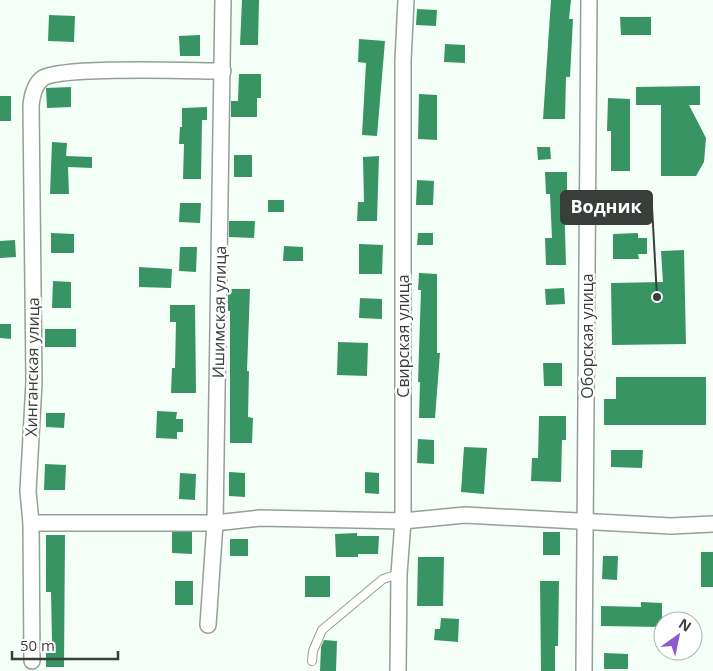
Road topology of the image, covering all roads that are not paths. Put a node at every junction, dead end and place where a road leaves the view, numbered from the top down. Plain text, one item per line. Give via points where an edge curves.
1 (223, 0) edge
2 (406, 0) edge
3 (589, 0) edge
4 (223, 71) junction
5 (403, 521) junction
6 (586, 522) junction
7 (31, 523) junction
8 (215, 523) junction
9 (713, 524) edge
10 (399, 574) junction
11 (208, 624) dead end
12 (32, 661) dead end
13 (312, 661) dead end
14 (398, 671) edge
15 (584, 671) edge

1 - 4 street, Ишимская улица
2 - 5 street, Свирская улица via 403,60
3 - 6 street, Оборская улица
4 - 7 street, Хинганская улица via 71,73 45,77 32,93 34,382 28,491
4 - 8 street, Ишимская улица
5 - 6 street via 465,515
5 - 8 street via 260,518
5 - 10 street, Свирская улица
6 - 9 street via 671,526
6 - 15 street, Оборская улица
7 - 8 street
7 - 12 street, Хинганская улица
8 - 11 street, Ишимская улица
10 - 13 lane via 382,579 322,630
10 - 14 street, Свирская улица

